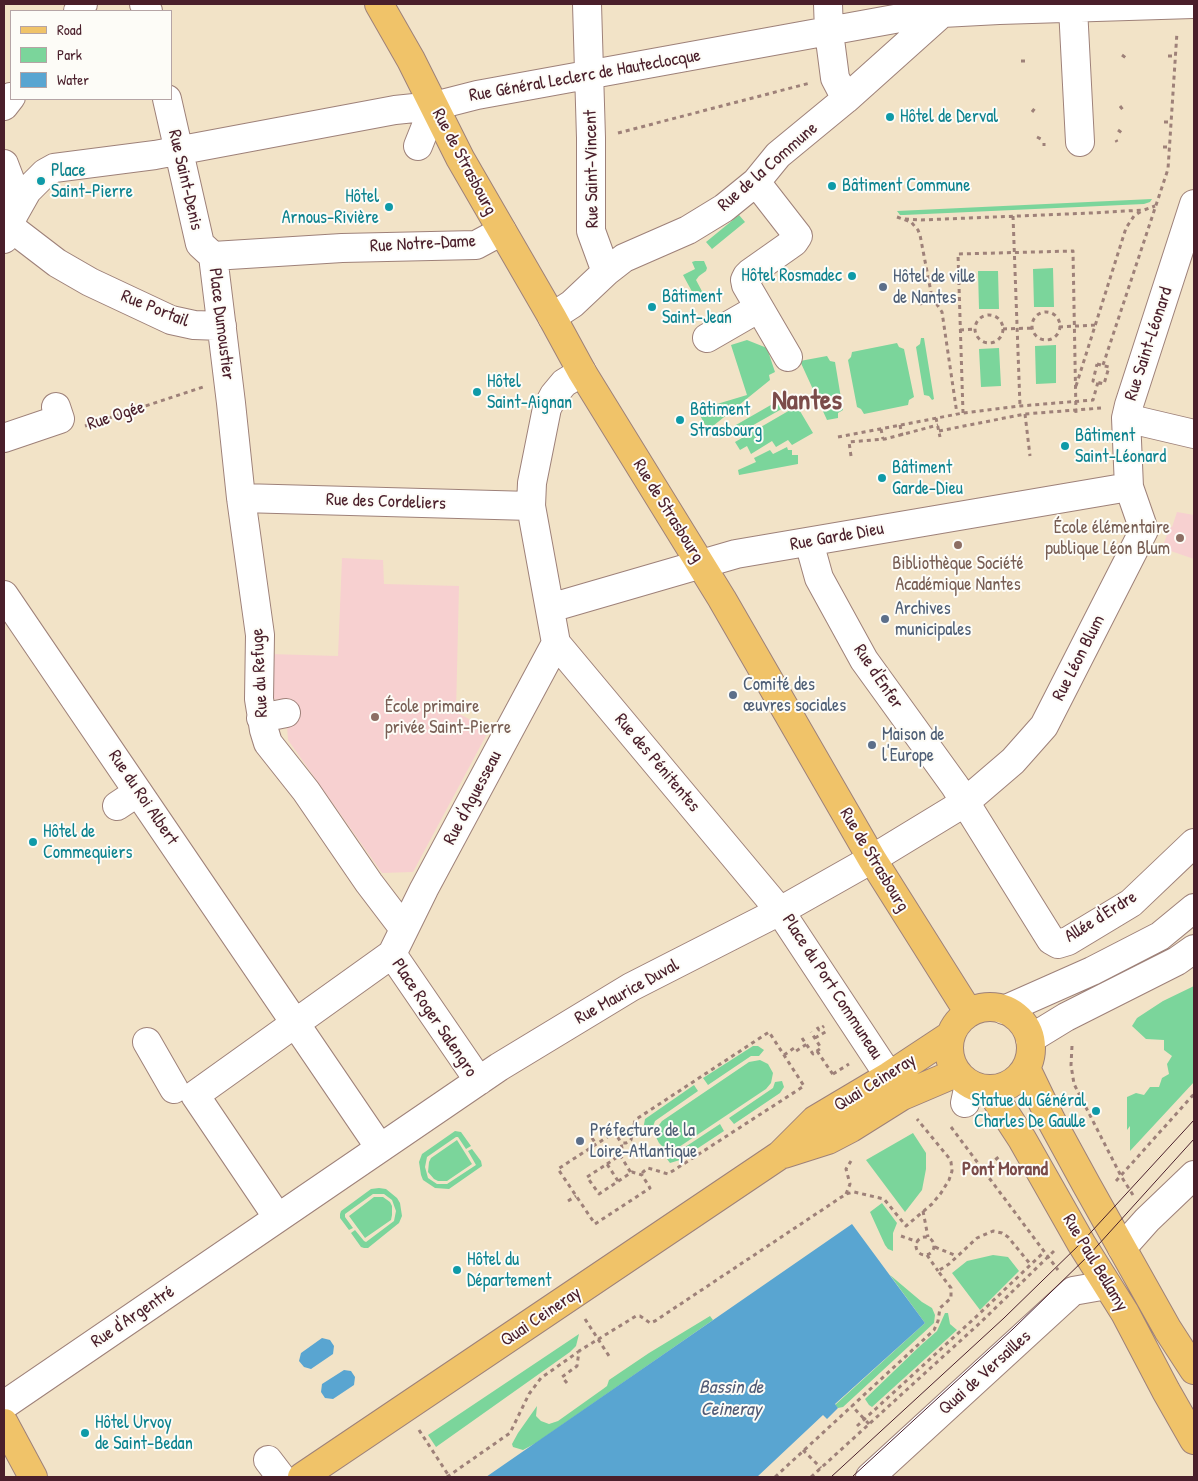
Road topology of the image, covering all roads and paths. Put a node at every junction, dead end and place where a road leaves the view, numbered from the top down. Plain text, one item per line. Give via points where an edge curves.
1 (379, 4) edge
2 (587, 4) edge
3 (828, 4) edge
4 (1193, 4) edge
5 (1037, 6) edge
6 (1073, 8) junction
7 (942, 13) junction
8 (829, 32) junction
9 (1177, 32) dead end
10 (1168, 56) dead end
11 (1176, 56) junction
12 (1021, 62) dead end
13 (1025, 62) dead end
14 (590, 75) junction
15 (841, 88) junction
16 (167, 100) edge
17 (434, 106) junction
18 (1164, 122) dead end
19 (1171, 122) junction
20 (1041, 136) dead end
21 (1037, 137) dead end
22 (591, 138) junction
23 (1080, 142) dead end
24 (418, 146) dead end
25 (1163, 147) dead end
26 (1170, 147) junction
27 (179, 150) junction
28 (4, 164) edge
29 (756, 182) junction
30 (1194, 204) edge
31 (1155, 206) junction
32 (1144, 210) junction
33 (1013, 216) junction
34 (897, 217) dead end
35 (906, 220) junction
36 (9, 227) edge
37 (502, 231) junction
38 (342, 248) joint
39 (1015, 252) junction
40 (212, 256) junction
41 (606, 272) junction
42 (929, 301) junction
43 (920, 304) dead end
44 (759, 308) junction
45 (552, 316) junction
46 (1095, 325) junction
47 (222, 326) junction
48 (1074, 326) junction
49 (1060, 327) junction
50 (1003, 328) junction
51 (1017, 328) junction
52 (1032, 328) junction
53 (976, 329) junction
54 (960, 330) junction
55 (706, 338) dead end
56 (788, 357) dead end
57 (1103, 366) junction
58 (582, 372) junction
59 (228, 376) junction
60 (1098, 382) junction
61 (1075, 389) junction
62 (1076, 401) junction
63 (231, 403) joint
64 (1020, 406) junction
65 (56, 407) dead end
66 (1076, 409) junction
67 (963, 413) junction
68 (1117, 413) junction
69 (957, 414) junction
70 (1025, 414) junction
71 (1076, 414) dead end
72 (936, 418) junction
73 (919, 422) junction
74 (900, 425) junction
75 (938, 425) junction
76 (78, 428) dead end
77 (881, 429) junction
78 (922, 430) junction
79 (939, 431) junction
80 (861, 432) junction
81 (1194, 434) edge
82 (902, 436) junction
83 (838, 437) dead end
84 (940, 437) dead end
85 (4, 438) edge
86 (883, 439) junction
87 (863, 442) junction
88 (852, 456) dead end
89 (1030, 456) dead end
90 (1129, 487) junction
91 (241, 498) junction
92 (531, 506) junction
93 (809, 542) junction
94 (700, 564) junction
95 (4, 595) edge
96 (550, 608) junction
97 (556, 643) junction
98 (964, 803) junction
99 (1194, 843) edge
100 (872, 859) junction
101 (1194, 908) edge
102 (780, 911) junction
103 (404, 929) junction
104 (1194, 949) edge
105 (392, 954) junction
106 (1004, 1010) junction
107 (289, 1012) junction
108 (969, 1013) junction
109 (810, 1032) dead end
110 (824, 1032) dead end
111 (951, 1035) junction
112 (802, 1038) dead end
113 (815, 1038) junction
114 (1030, 1039) junction
115 (1075, 1040) dead end
116 (147, 1042) dead end
117 (807, 1044) junction
118 (784, 1055) junction
119 (1026, 1068) junction
120 (889, 1076) junction
121 (479, 1081) junction
122 (970, 1087) junction
123 (178, 1091) junction
124 (1194, 1094) edge
125 (923, 1115) dead end
126 (948, 1123) dead end
127 (592, 1138) dead end
128 (621, 1143) junction
129 (596, 1144) junction
130 (380, 1148) junction
131 (620, 1156) junction
132 (780, 1156) junction
133 (854, 1159) dead end
134 (607, 1164) junction
135 (631, 1173) junction
136 (642, 1175) junction
137 (1194, 1175) edge
138 (1121, 1176) junction
139 (618, 1181) junction
140 (846, 1194) junction
141 (576, 1196) junction
142 (1095, 1200) junction
143 (568, 1201) dead end
144 (923, 1211) junction
145 (1147, 1220) junction
146 (270, 1224) junction
147 (901, 1236) dead end
148 (928, 1237) junction
149 (918, 1242) junction
150 (934, 1247) junction
151 (1122, 1248) junction
152 (1044, 1252) junction
153 (927, 1255) junction
154 (958, 1256) junction
155 (1031, 1265) junction
156 (938, 1271) junction
157 (1107, 1285) junction
158 (598, 1339) junction
159 (578, 1351) junction
160 (610, 1356) dead end
161 (1194, 1370) edge
162 (567, 1383) dead end
163 (4, 1405) edge
164 (852, 1406) junction
165 (864, 1419) junction
166 (4, 1423) edge
167 (869, 1424) junction
168 (857, 1426) dead end
169 (425, 1438) dead end
170 (1194, 1440) edge
171 (803, 1450) junction
172 (821, 1468) junction
173 (28, 1476) edge
174 (302, 1477) edge
175 (448, 1477) edge
176 (774, 1477) edge
177 (811, 1477) edge
178 (870, 1477) edge

1 - 17 main road, Rue de Strasbourg
2 - 14 street, Rue Saint-Vincent
3 - 8 street
4 - 6 street, Rue Général Leclerc de Hauteclocque
5 - 6 street, Rue Général Leclerc de Hauteclocque
5 - 7 street, Rue Général Leclerc de Hauteclocque
6 - 23 street
7 - 8 street, Rue Général Leclerc de Hauteclocque
7 - 15 street, Rue de la Commune
8 - 14 street, Rue Général Leclerc de Hauteclocque
8 - 15 street
9 - 11 path
10 - 11 path
11 - 19 path
12 - 13 path
14 - 17 street, Rue Général Leclerc de Hauteclocque
14 - 22 street, Rue Saint-Vincent
15 - 22 path
15 - 29 street, Rue de la Commune
16 - 27 street, Rue Saint-Denis
17 - 24 street
17 - 27 street, Rue Général Leclerc de Hauteclocque via 395,110
17 - 37 main road, Rue de Strasbourg
18 - 19 path
19 - 26 path
20 - 21 path
22 - 41 street, Rue Saint-Vincent via 591,231
25 - 26 path
26 - 31 path via 1168,169
27 - 36 street, Rue Général Leclerc de Hauteclocque via 54,168 27,191
27 - 40 street, Rue Saint-Denis via 200,244
28 - 36 street via 12,185
29 - 41 street, Rue de la Commune via 695,226 624,258
29 - 44 street via 798,237 745,278
30 - 68 street, Rue Saint-Léonard via 1132,396
31 - 32 path
31 - 57 path
32 - 33 path
32 - 46 path via 1134,216 1126,228
33 - 35 path
33 - 39 path
34 - 35 path
35 - 42 path via 920,235 931,292
36 - 47 street, Rue Portail via 57,263 90,282 171,320
37 - 38 street, Rue Notre-Dame via 476,245
37 - 45 main road, Rue de Strasbourg
38 - 40 street, Place Dumoustier
39 - 48 path via 1073,251
39 - 51 path
39 - 54 path via 958,254
40 - 47 street, Place Dumoustier
41 - 45 street, Rue de la Commune via 572,304
42 - 43 path
42 - 69 path via 936,303 942,312
44 - 55 street
44 - 56 street
45 - 58 main road, Rue de Strasbourg
46 - 48 path
46 - 61 path
47 - 59 street, Place Dumoustier
48 - 49 path
48 - 61 path
49 - 52 path via 1055,336 1046,340 1036,336
49 - 52 path via 1056,317 1042,312 1034,318
50 - 51 path
50 - 53 path via 1000,319 990,315 977,322
50 - 53 path via 1000,338 991,343 981,340
51 - 52 path
51 - 64 path
53 - 54 path
54 - 67 path
57 - 60 path via 1097,364 1093,381
57 - 60 path via 1109,367 1104,384
58 - 92 street via 564,383 542,408
58 - 94 main road, Rue de Strasbourg
59 - 63 street, Place Dumoustier
59 - 76 path, Rue Ogée
60 - 62 path via 1093,400
61 - 62 path
62 - 64 path
62 - 66 path
63 - 91 street, Rue du Refuge
64 - 67 path
65 - 85 street, Rue Ogée via 60,419
66 - 68 path
66 - 70 path
66 - 71 path
67 - 69 path
68 - 81 street
68 - 90 street, Rue Saint-Léonard
69 - 72 path
70 - 79 path
70 - 89 path
72 - 73 path
72 - 75 path
73 - 74 path
73 - 78 path
74 - 77 path
74 - 82 path
75 - 78 path
75 - 79 path
77 - 80 path
77 - 86 path
78 - 82 path
79 - 84 path
80 - 83 path
80 - 87 path
82 - 86 path
86 - 87 path
87 - 88 path via 849,442
90 - 93 street, Rue Garde Dieu
90 - 98 street, Rue Léon Blum via 1144,530 1044,726 1013,761
91 - 92 street, Rue des Cordeliers
91 - 103 street, Rue du Refuge via 260,635 259,699 274,715 268,743 363,887
92 - 96 street
93 - 94 street, Rue Garde Dieu via 736,554
93 - 98 street, Rue d'Enfer via 819,578 864,660
94 - 96 street, Rue Garde Dieu
94 - 100 main road, Rue de Strasbourg
95 - 107 street, Rue du Roi Albert via 127,799
96 - 97 street
97 - 102 street, Rue des Pénitentes via 671,794
97 - 103 street, Rue d'Aguesseau
98 - 99 street, Allée d'Erdre via 1051,940 1058,944 1131,903
98 - 100 street, Place du Port Communeau
100 - 102 street, Place du Port Communeau
100 - 108 main road, Rue de Strasbourg
101 - 106 street via 1160,936
102 - 120 street, Place du Port Communeau
102 - 121 street, Rue Maurice Duval via 631,987
103 - 105 street, Rue d'Aguesseau
104 - 114 street
105 - 107 street, Place Roger Salengro
105 - 121 street, Place Roger Salengro
106 - 108 main road via 980,1008
106 - 114 main road via 1015,1015
107 - 123 street, Place Roger Salengro
107 - 130 street
108 - 111 main road via 961,1018
109 - 113 path
110 - 113 path
111 - 120 main road, Quai Ceineray
111 - 122 main road via 948,1046 950,1058
112 - 117 path
113 - 117 path via 822,1048 813,1054
114 - 119 main road via 1030,1059
115 - 138 path via 1071,1065 1074,1084
116 - 123 street
117 - 118 path
118 - 128 path via 769,1032 635,1120 631,1140
118 - 136 path via 804,1086 668,1174 648,1168
119 - 122 main road via 1009,1085
119 - 142 main road, Rue Paul Bellamy
120 - 132 main road, Quai Ceineray via 815,1120
121 - 130 street, Place Roger Salengro
122 - 132 main road, Quai Ceineray via 902,1096 828,1140
122 - 157 main road, Rue Paul Bellamy via 1022,1140
123 - 146 street
124 - 138 path
125 - 144 path via 915,1120 949,1158 952,1166 946,1187
126 - 152 path
127 - 129 path
128 - 129 path via 615,1132
128 - 131 path via 623,1150
129 - 141 path via 558,1169
130 - 146 street, Place Roger Salengro
131 - 134 path
131 - 135 path
132 - 174 main road, Quai Ceineray
133 - 140 path via 846,1169 850,1184
134 - 139 path
134 - 139 path via 587,1177 599,1194
135 - 136 path
135 - 139 path
136 - 141 path via 650,1188 595,1224
137 - 145 street
138 - 142 path
138 - 145 path
140 - 144 path via 854,1192 884,1199 905,1227
140 - 158 path via 655,1322 636,1316
141 - 143 path
142 - 151 main road, Rue Paul Bellamy
144 - 148 path
145 - 151 street
146 - 163 street, Rue d'Argentré
147 - 149 path
148 - 149 path via 922,1237
148 - 150 path
149 - 153 path via 918,1251
150 - 153 path
150 - 154 path
151 - 161 main road, Rue Paul Bellamy
152 - 155 path
152 - 167 path via 1048,1257
153 - 156 path
154 - 155 path via 977,1238 996,1231 1008,1237
154 - 156 path
155 - 165 path
156 - 164 path via 951,1288 952,1295 940,1308 936,1327
157 - 170 main road, Rue Paul Bellamy
157 - 178 street, Quai de Versailles via 1072,1291
158 - 159 path
158 - 160 path
159 - 162 path via 577,1366 562,1377
159 - 175 path via 541,1378 529,1394 510,1433
164 - 165 path
164 - 171 path
165 - 167 path
165 - 168 path
166 - 173 main road
167 - 172 path
169 - 175 path
171 - 172 path
171 - 176 path
172 - 177 path

